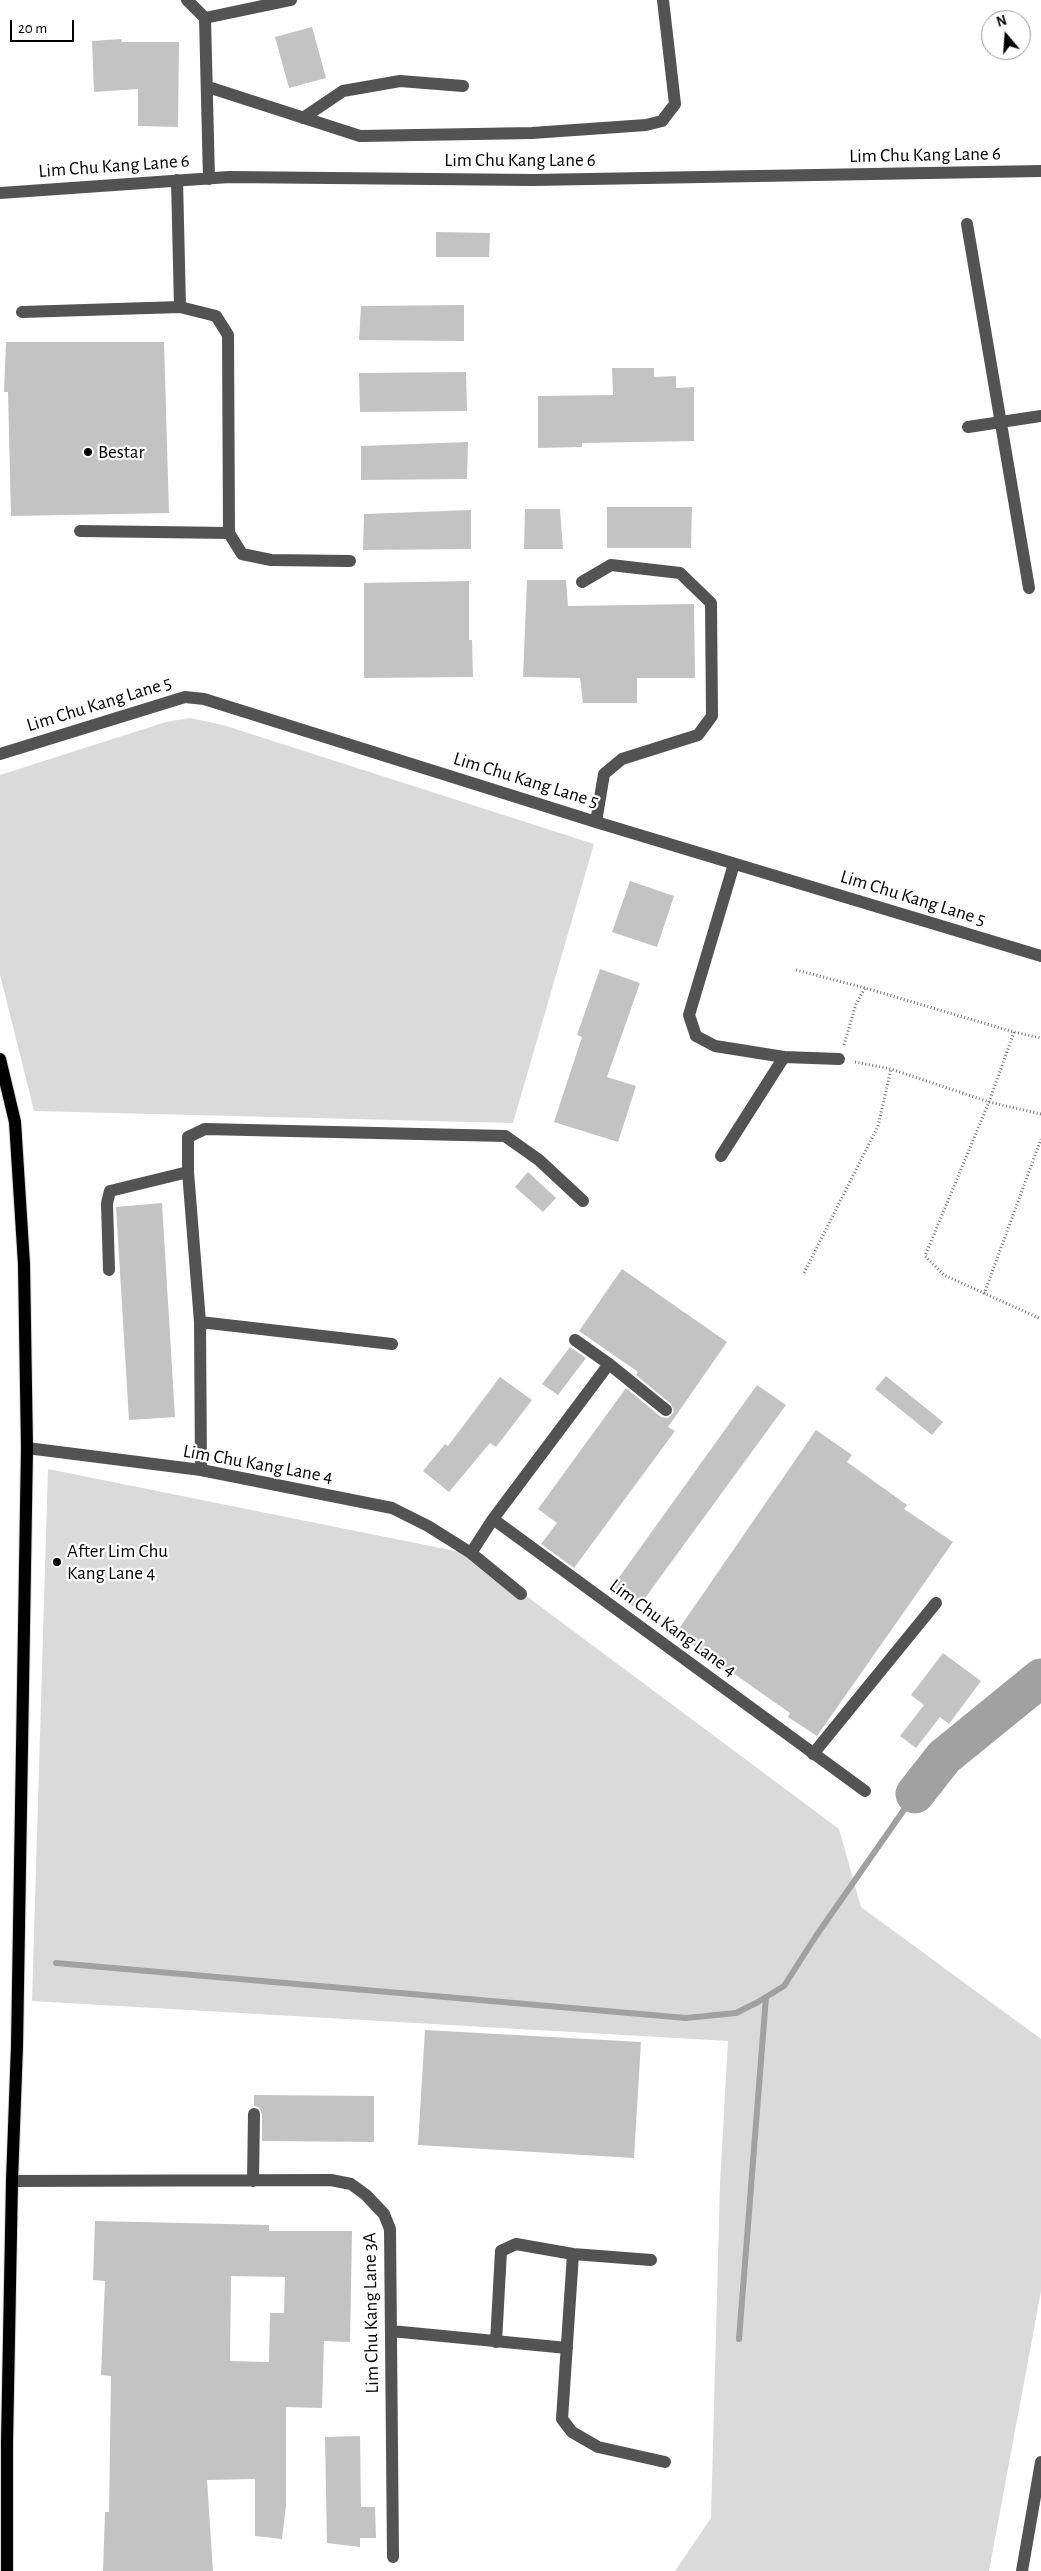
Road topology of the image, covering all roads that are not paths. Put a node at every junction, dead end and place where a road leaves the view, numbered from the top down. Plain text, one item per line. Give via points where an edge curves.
1 (188, 0) edge
2 (291, 0) edge
3 (663, 0) edge
4 (206, 18) junction
5 (463, 86) dead end
6 (208, 87) junction
7 (303, 118) junction
8 (1041, 170) edge
9 (209, 179) junction
10 (177, 180) junction
11 (0, 193) edge
12 (967, 224) dead end
13 (180, 307) junction
14 (22, 312) dead end
15 (1041, 416) edge
16 (1002, 422) junction
17 (968, 427) dead end
18 (80, 531) dead end
19 (229, 533) junction
20 (350, 561) dead end
21 (582, 582) dead end
22 (1028, 588) dead end
23 (0, 754) edge
24 (596, 822) junction
25 (734, 864) junction
26 (1041, 956) edge
27 (784, 1057) junction
28 (0, 1059) edge
29 (839, 1059) road end
30 (721, 1156) dead end
31 (188, 1172) junction
32 (583, 1201) dead end
33 (108, 1270) dead end
34 (200, 1322) junction
35 (575, 1340) dead end
36 (392, 1344) dead end
37 (609, 1364) junction
38 (666, 1410) dead end
39 (27, 1448) junction
40 (201, 1470) junction
41 (492, 1519) junction
42 (470, 1553) junction
43 (521, 1594) dead end
44 (936, 1604) dead end
45 (813, 1754) junction
46 (866, 1791) dead end
47 (254, 2114) dead end
48 (254, 2180) junction
49 (12, 2181) junction
50 (573, 2254) junction
51 (651, 2260) dead end
52 (391, 2331) junction
53 (496, 2342) junction
54 (566, 2348) junction
55 (665, 2462) dead end
56 (1041, 2462) edge
57 (393, 2557) dead end
58 (7, 2571) edge
59 (1022, 2571) edge

1 - 4 street
2 - 4 street
3 - 7 street via 675,104 662,120 646,125 532,133 360,136
4 - 6 street
5 - 7 street via 400,81 343,91
6 - 7 street
6 - 9 street
8 - 9 street, Lim Chu Kang Lane 6 via 533,180
9 - 10 street, Lim Chu Kang Lane 6
10 - 11 street, Lim Chu Kang Lane 6
10 - 13 street
12 - 16 street
13 - 14 street
13 - 19 street via 216,316 228,335
15 - 16 street
16 - 17 street
16 - 22 street
18 - 19 street
19 - 20 street via 242,554 271,560
21 - 24 street via 611,565 680,573 711,603 712,716 698,735 622,759 604,774
23 - 24 street, Lim Chu Kang Lane 5 via 185,697 204,699
24 - 25 street, Lim Chu Kang Lane 5
25 - 26 street, Lim Chu Kang Lane 5
25 - 27 street via 689,1015 696,1036 715,1046
27 - 29 street
27 - 30 street
28 - 39 main road via 15,1122 24,1264
31 - 32 street via 188,1137 205,1129 505,1136 539,1160
31 - 33 street via 110,1191 107,1203
31 - 34 street
34 - 36 street
34 - 40 street
35 - 37 street
37 - 38 street
37 - 41 street
39 - 40 street, Lim Chu Kang Lane 4
39 - 49 main road
40 - 42 street, Lim Chu Kang Lane 4 via 392,1508
41 - 42 street
41 - 45 street, Lim Chu Kang Lane 4
42 - 43 street, Lim Chu Kang Lane 4
44 - 45 street
45 - 46 street, Lim Chu Kang Lane 4
47 - 48 street
48 - 49 street, Lim Chu Kang Lane 3A
48 - 52 street, Lim Chu Kang Lane 3A via 331,2180 351,2184 384,2214 390,2229
49 - 58 main road
50 - 51 street
50 - 53 street via 516,2244 501,2251
50 - 54 street
52 - 53 street
52 - 57 street, Lim Chu Kang Lane 3A
53 - 54 street
54 - 55 street via 562,2419 572,2432 598,2447
56 - 59 street

